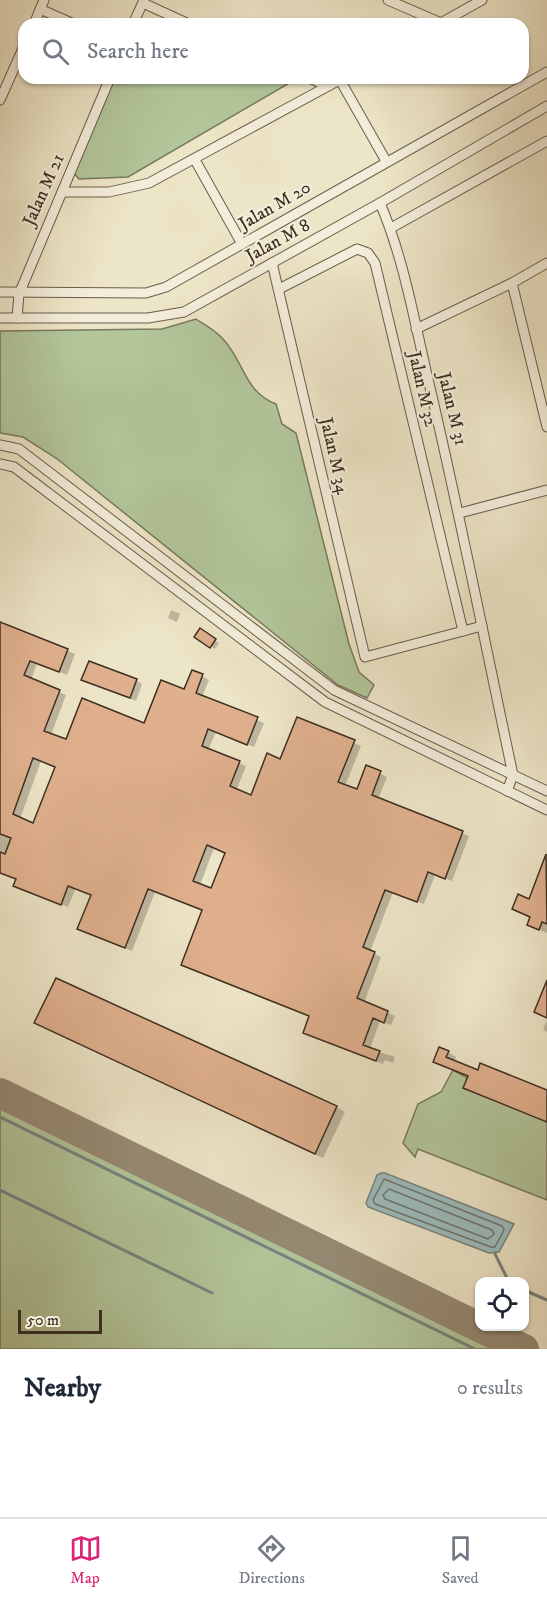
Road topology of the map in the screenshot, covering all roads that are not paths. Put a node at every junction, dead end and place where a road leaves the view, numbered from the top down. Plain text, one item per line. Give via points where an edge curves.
1 (388, 0) edge
2 (482, 0) edge
3 (143, 1) edge
4 (42, 5) edge
5 (64, 18) edge
6 (136, 18) edge
7 (177, 18) edge
8 (427, 18) edge
9 (450, 18) edge
10 (18, 59) edge
11 (547, 72) edge
12 (529, 82) edge
13 (107, 84) edge
14 (322, 84) edge
15 (331, 84) edge
16 (344, 84) edge
17 (525, 84) edge
18 (327, 86) junction
19 (0, 99) edge
20 (547, 106) edge
21 (547, 141) edge
22 (195, 160) junction
23 (386, 161) junction
24 (62, 192) junction
25 (380, 203) junction
26 (391, 228) junction
27 (242, 244) junction
28 (272, 263) junction
29 (547, 263) edge
30 (512, 284) junction
31 (279, 289) junction
32 (0, 292) edge
33 (19, 294) junction
34 (0, 318) edge
35 (17, 318) junction
36 (416, 329) junction
37 (547, 427) edge
38 (0, 446) edge
39 (0, 464) edge
40 (547, 490) edge
41 (460, 513) junction
42 (482, 626) junction
43 (463, 632) junction
44 (513, 775) junction
45 (507, 791) junction
46 (547, 791) edge
47 (547, 810) edge

1 - 8 street
2 - 9 street
3 - 6 street
3 - 7 street
4 - 5 street
10 - 19 street
11 - 12 street, Jalan M 20
13 - 24 street, Jalan M 21
14 - 18 street
15 - 18 street
16 - 23 street
17 - 23 street, Jalan M 20
18 - 22 street
20 - 25 street, Jalan M 8
21 - 26 street
22 - 24 street via 125,190
22 - 27 street
23 - 27 street, Jalan M 20
24 - 33 street, Jalan M 21
25 - 26 street, Jalan M 31
25 - 28 street, Jalan M 8
26 - 36 street, Jalan M 31
27 - 33 street, Jalan M 20 via 158,291
28 - 31 street, Jalan M 34
28 - 35 street, Jalan M 8 via 184,312 167,316
29 - 30 street
30 - 36 street
30 - 37 street
31 - 43 street, Jalan M 34 via 365,657
31 - 43 street, Jalan M 32 via 357,249 368,253 375,263
32 - 33 street, Jalan M 20
33 - 35 street, Jalan M 21
34 - 35 street, Jalan M 8
36 - 41 street, Jalan M 31
38 - 44 street via 20,449 334,690
39 - 45 street via 14,467 325,702
40 - 41 street
41 - 42 street, Jalan M 31
42 - 43 street
42 - 44 street, Jalan M 31
44 - 45 street
44 - 46 street
45 - 47 street

